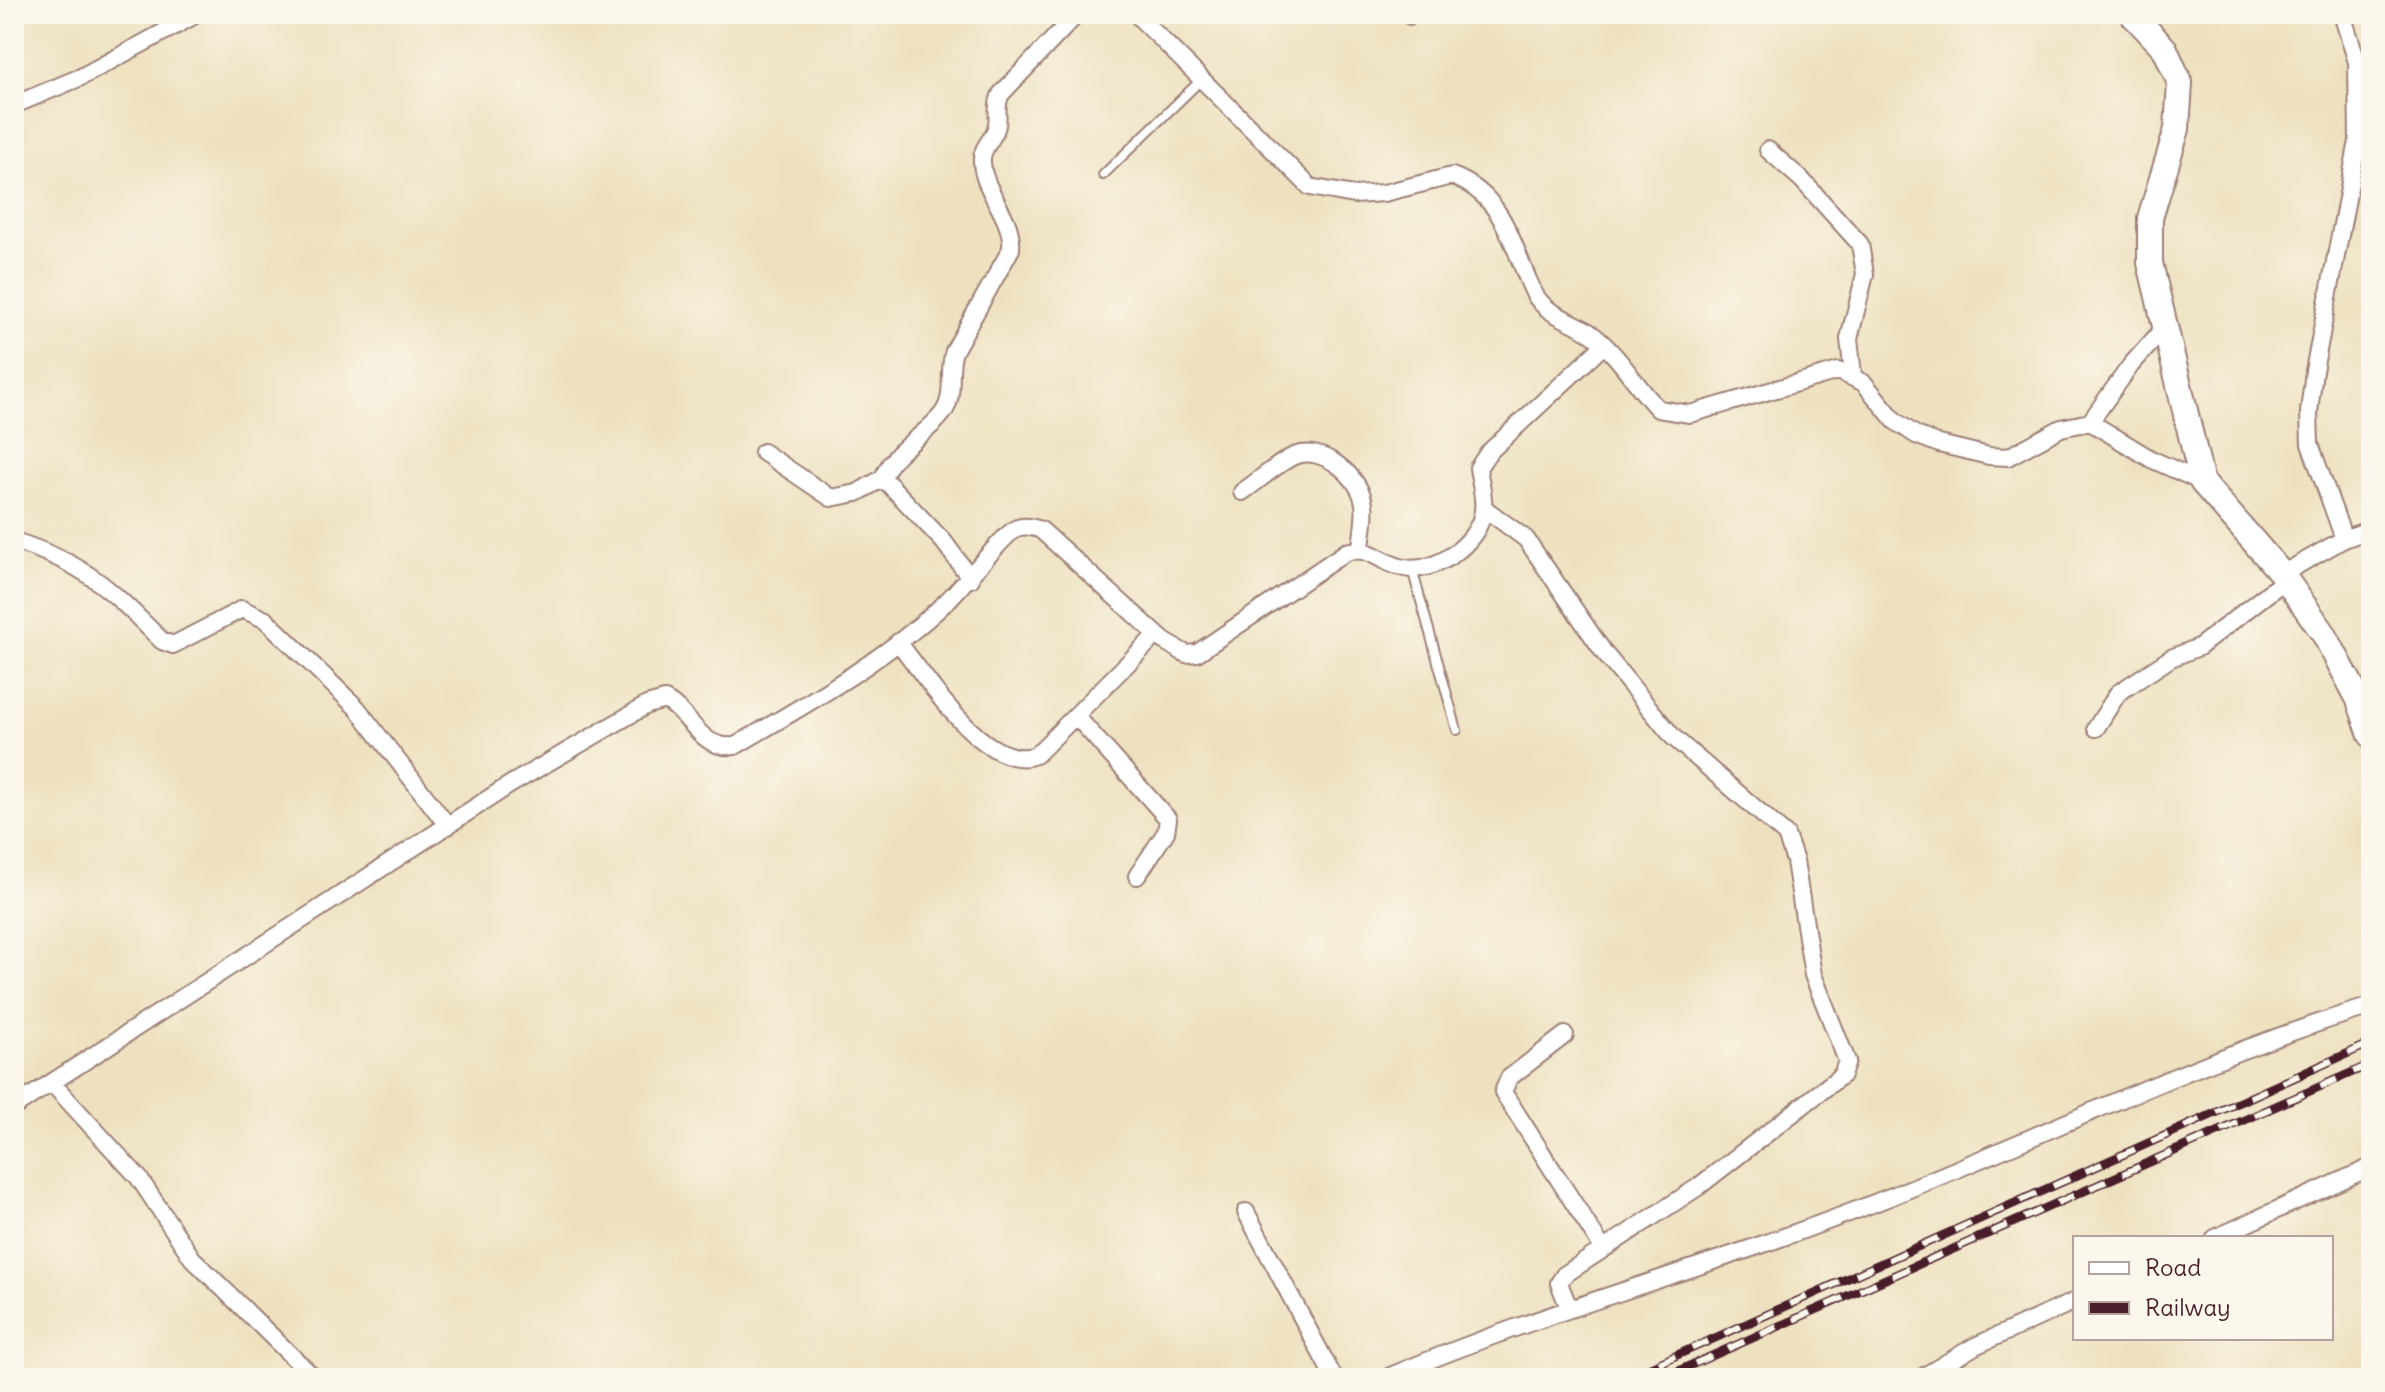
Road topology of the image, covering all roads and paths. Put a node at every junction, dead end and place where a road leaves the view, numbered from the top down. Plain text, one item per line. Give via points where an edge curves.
1 (197, 14) edge
2 (1077, 14) edge
3 (1136, 14) edge
4 (2132, 14) edge
5 (2342, 14) edge
6 (1201, 80) junction
7 (14, 105) edge
8 (2365, 146) edge
9 (1768, 150) dead end
10 (1103, 175) dead end
11 (2166, 326) junction
12 (1604, 345) junction
13 (1853, 375) junction
14 (2090, 422) junction
15 (763, 452) dead end
16 (883, 478) junction
17 (2202, 482) junction
18 (1242, 492) dead end
19 (1484, 508) junction
20 (2371, 529) edge
21 (2344, 539) junction
22 (14, 541) edge
23 (1361, 548) junction
24 (1412, 568) junction
25 (2284, 577) junction
26 (971, 579) junction
27 (1156, 635) junction
28 (898, 642) junction
29 (1076, 716) junction
30 (2096, 728) dead end
31 (1457, 730) dead end
32 (2371, 735) edge
33 (448, 826) junction
34 (1137, 876) dead end
35 (2371, 1006) edge
36 (1565, 1035) dead end
37 (52, 1083) junction
38 (14, 1107) edge
39 (2371, 1167) edge
40 (1246, 1212) dead end
41 (2219, 1236) edge
42 (1603, 1249) junction
43 (2073, 1302) edge
44 (1569, 1308) junction
45 (314, 1378) edge
46 (1334, 1378) edge
47 (1386, 1378) edge
48 (1921, 1378) edge

1 - 7 street via 81,77
2 - 16 street via 996,104 997,125 984,148 983,169 1012,236 1011,249 954,351 945,410 905,447
3 - 6 street
4 - 11 main road via 2165,49 2180,83 2177,129 2150,218 2150,263
5 - 8 street via 2357,62
6 - 10 lane
6 - 12 street via 1310,187 1354,195 1384,193 1441,177 1464,180 1508,226 1544,307
8 - 21 street via 2309,412 2310,444
9 - 13 street via 1860,244 1865,274 1849,339
11 - 14 street
11 - 17 main road
12 - 13 street via 1658,409 1674,414 1690,414 1838,371
12 - 19 street via 1481,461
13 - 14 street via 1895,421 1916,435 1989,456 2008,457 2061,428
14 - 17 street
15 - 16 street via 831,498 857,493
16 - 26 street
17 - 25 main road
18 - 23 street via 1294,456 1323,457 1361,492
19 - 24 street via 1480,527 1466,543 1427,567
19 - 42 street via 1526,539 1605,654 1673,737 1786,835 1813,975 1847,1061 1842,1075 1698,1187
20 - 21 street
21 - 25 street
22 - 33 street via 80,567 162,641 173,645 242,609 266,620 357,708
23 - 24 street
23 - 27 street via 1329,563 1197,653 1177,651
24 - 31 lane
25 - 30 street via 2199,647 2171,658 2118,693
25 - 32 main road via 2341,663
26 - 27 street via 1007,535 1032,526
26 - 28 street
27 - 29 street
28 - 29 street via 957,718 989,745 1028,758
28 - 33 street via 735,746 723,748 703,737 665,700 647,705
29 - 34 street via 1168,819 1166,832
33 - 37 street
35 - 44 street via 2232,1052 1868,1206 1737,1255
36 - 42 street via 1509,1078 1503,1092
37 - 38 street
37 - 45 street via 139,1178 192,1258
39 - 41 street
40 - 46 street
42 - 44 street via 1560,1279
43 - 48 street via 1975,1346
44 - 47 street

